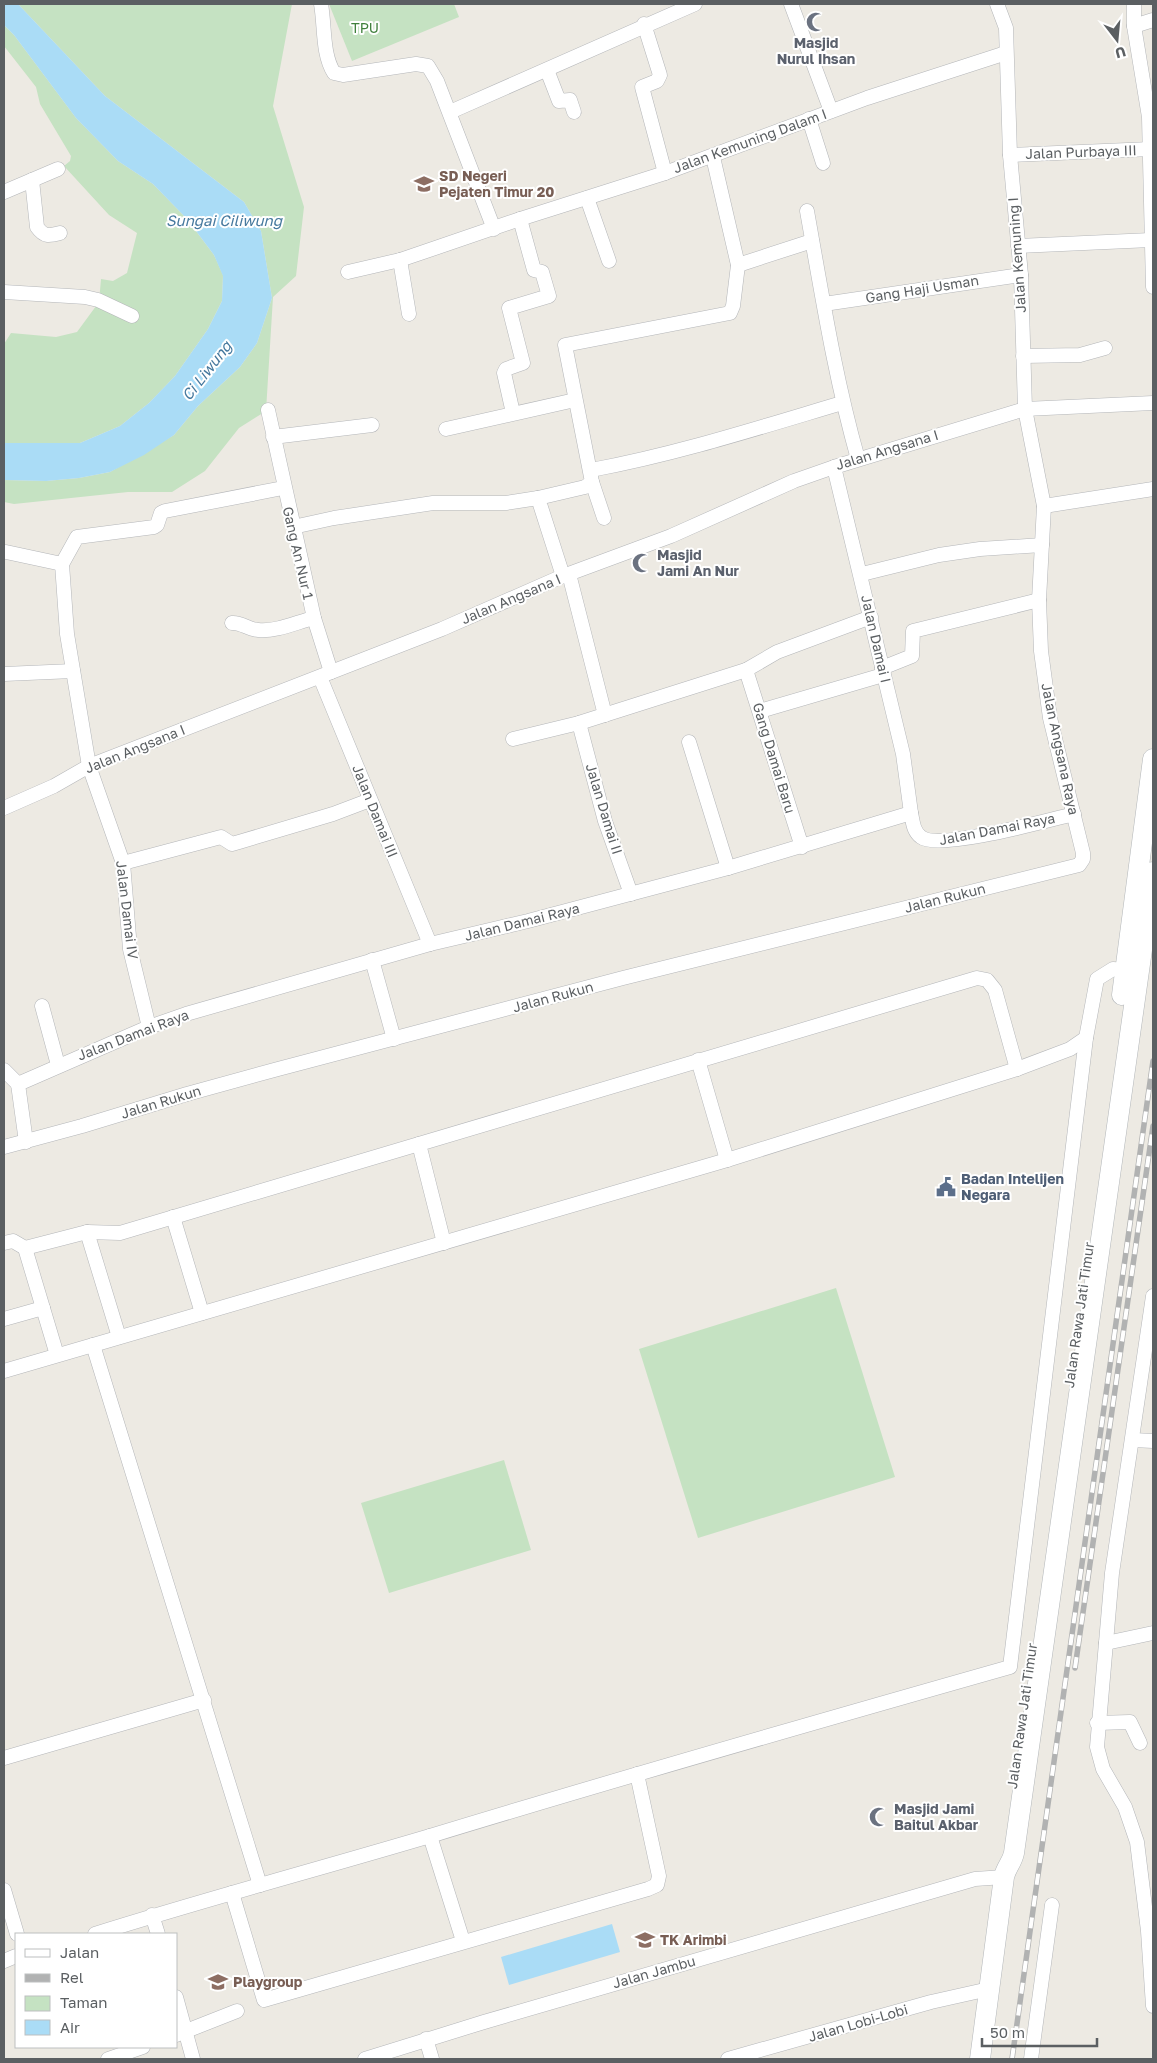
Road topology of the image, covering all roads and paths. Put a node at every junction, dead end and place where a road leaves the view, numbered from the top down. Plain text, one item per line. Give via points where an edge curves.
1 (321, 4) edge
2 (695, 4) edge
3 (791, 4) edge
4 (997, 4) edge
5 (1134, 4) edge
6 (1153, 20) edge
7 (644, 24) junction
8 (1134, 26) junction
9 (1006, 53) junction
10 (547, 70) junction
11 (831, 111) junction
12 (450, 112) junction
13 (574, 112) dead end
14 (1151, 117) edge
15 (809, 119) junction
16 (1151, 149) junction
17 (1010, 155) junction
18 (713, 157) junction
19 (823, 163) dead end
20 (58, 169) dead end
21 (664, 173) junction
22 (32, 180) junction
23 (4, 192) edge
24 (588, 198) junction
25 (807, 211) dead end
26 (520, 219) junction
27 (494, 229) junction
28 (60, 233) dead end
29 (1150, 240) junction
30 (812, 241) junction
31 (1018, 246) junction
32 (400, 260) junction
33 (608, 261) dead end
34 (738, 264) junction
35 (348, 272) dead end
36 (1021, 274) junction
37 (1153, 288) edge
38 (4, 292) edge
39 (824, 304) junction
40 (409, 314) dead end
41 (132, 316) dead end
42 (1105, 348) dead end
43 (1022, 356) junction
44 (575, 400) junction
45 (842, 403) junction
46 (1153, 403) edge
47 (1025, 409) junction
48 (268, 410) dead end
49 (512, 413) junction
50 (372, 425) dead end
51 (446, 429) dead end
52 (272, 435) junction
53 (858, 460) junction
54 (834, 467) junction
55 (591, 476) junction
56 (283, 488) junction
57 (1153, 489) edge
58 (538, 498) junction
59 (1044, 506) junction
60 (604, 518) dead end
61 (292, 527) junction
62 (1042, 545) junction
63 (6, 552) dead end
64 (62, 564) junction
65 (862, 574) junction
66 (566, 575) junction
67 (1039, 600) junction
68 (314, 618) junction
69 (871, 618) junction
70 (232, 623) dead end
71 (746, 670) junction
72 (73, 671) junction
73 (883, 671) junction
74 (4, 674) edge
75 (326, 674) junction
76 (760, 710) junction
77 (604, 715) junction
78 (579, 723) junction
79 (513, 738) dead end
80 (689, 742) dead end
81 (1153, 759) edge
82 (90, 766) junction
83 (370, 800) junction
84 (4, 808) edge
85 (911, 813) junction
86 (1074, 814) junction
87 (802, 847) junction
88 (1081, 862) joint
89 (123, 863) junction
90 (728, 868) junction
91 (1153, 872) edge
92 (631, 894) junction
93 (430, 944) junction
94 (372, 960) junction
95 (1132, 971) junction
96 (42, 1006) dead end
97 (149, 1026) junction
98 (1086, 1038) junction
99 (394, 1039) junction
100 (698, 1060) junction
101 (58, 1065) junction
102 (1017, 1069) junction
103 (9, 1078) edge
104 (26, 1142) junction
105 (419, 1144) junction
106 (4, 1147) edge
107 (727, 1160) junction
108 (173, 1217) junction
109 (87, 1232) junction
110 (4, 1243) edge
111 (444, 1243) junction
112 (25, 1248) junction
113 (1153, 1296) edge
114 (43, 1308) junction
115 (202, 1314) junction
116 (4, 1319) edge
117 (119, 1337) junction
118 (92, 1345) junction
119 (57, 1355) junction
120 (1148, 1362) edge
121 (4, 1371) edge
122 (1133, 1440) junction
123 (1153, 1441) edge
124 (1153, 1633) edge
125 (1106, 1643) junction
126 (204, 1700) junction
127 (1097, 1723) junction
128 (1140, 1743) dead end
129 (4, 1758) edge
130 (636, 1774) junction
131 (430, 1836) junction
132 (1004, 1873) junction
133 (260, 1885) junction
134 (4, 1890) edge
135 (232, 1894) junction
136 (1052, 1905) dead end
137 (152, 1915) junction
138 (17, 1933) edge
139 (98, 1933) edge
140 (158, 1933) edge
141 (463, 1941) junction
142 (989, 1989) junction
143 (1153, 2006) edge
144 (178, 2011) edge
145 (237, 2011) dead end
146 (181, 2033) edge
147 (426, 2039) junction
148 (140, 2048) edge
149 (109, 2059) edge
150 (193, 2059) edge
151 (365, 2059) edge
152 (432, 2059) edge
153 (728, 2059) edge
154 (980, 2059) edge
155 (1031, 2059) edge

1 - 12 street via 328,58 334,73 343,75 425,64 438,81
2 - 7 street
3 - 11 street
4 - 9 street, Jalan Kemuning I via 1006,28
5 - 8 street
6 - 8 street
7 - 10 street
7 - 21 street via 660,74 656,81 642,87
8 - 14 street
9 - 11 street, Jalan Kemuning Dalam I
9 - 17 street, Jalan Kemuning I
10 - 12 street
10 - 13 street via 559,101 570,100
11 - 15 street, Jalan Kemuning Dalam I
12 - 27 street
14 - 16 street
15 - 18 street, Jalan Kemuning Dalam I
15 - 19 street
16 - 17 street, Jalan Purbaya III
16 - 29 street
17 - 31 street, Jalan Kemuning I
18 - 21 street, Jalan Kemuning Dalam I
18 - 34 street
20 - 22 street
21 - 24 street, Jalan Kemuning Dalam I
22 - 23 street
22 - 28 street via 37,227 49,236
24 - 26 street, Jalan Kemuning Dalam I
24 - 33 street
25 - 30 street
26 - 27 street, Jalan Kemuning Dalam I
26 - 49 street via 534,270 542,272 549,296 509,308 523,363 506,369 504,373
27 - 32 street, Jalan Kemuning Dalam I
29 - 31 street
29 - 37 street
30 - 34 street
30 - 39 street
31 - 36 street, Jalan Kemuning I
32 - 35 street, Jalan Kemuning Dalam I
32 - 40 street
34 - 44 street via 730,313 566,344
36 - 39 street, Gang Haji Usman
36 - 43 street, Jalan Kemuning I
38 - 41 street via 85,296
39 - 45 street
42 - 43 street via 1080,355
43 - 47 street, Jalan Kemuning I
44 - 49 street
44 - 55 street
45 - 53 street
45 - 55 street via 717,442
46 - 47 street, Jalan Angsana I
47 - 53 street, Jalan Angsana I
47 - 59 street, Jalan Kemuning I
48 - 52 street, Gang An Nur 1
49 - 51 street
50 - 52 street
52 - 56 street, Gang An Nur 1
53 - 54 street, Jalan Angsana I
54 - 65 street, Jalan Damai I
54 - 66 street, Jalan Angsana I via 794,481 671,536
55 - 58 street via 585,487
55 - 60 street
56 - 61 street, Gang An Nur 1
56 - 64 street via 165,511 154,527 77,537
57 - 59 street
58 - 61 street via 506,503 433,503
58 - 66 street
59 - 62 street, Jalan Angsana Raya
61 - 68 street, Gang An Nur 1
62 - 65 street via 939,555
62 - 67 street, Jalan Angsana Raya
63 - 64 street
64 - 72 street, Jalan Damai IV via 66,634
65 - 69 street, Jalan Damai I
66 - 75 street, Jalan Angsana I
66 - 77 street
67 - 73 street via 914,630 912,656
67 - 86 street, Jalan Angsana Raya via 1041,651 1050,718
68 - 70 street via 266,631
68 - 75 street, Gang An Nur 1
69 - 71 street via 777,652
69 - 73 street, Jalan Damai I
71 - 76 street, Gang Damai Baru
71 - 77 street
72 - 74 street
72 - 82 street, Jalan Damai IV
73 - 76 street
73 - 85 street, Jalan Damai I via 903,754
75 - 82 street, Jalan Angsana I
75 - 83 street, Jalan Damai III
76 - 87 street, Gang Damai Baru
77 - 78 street
78 - 79 street
78 - 92 street, Jalan Damai II via 605,821
80 - 90 street
81 - 95 main road, Jalan Rawa Jati Timur
82 - 84 street, Jalan Angsana I
82 - 89 street, Jalan Damai IV
83 - 89 street via 239,842 230,843 220,837
83 - 93 street, Jalan Damai III
85 - 86 street, Jalan Damai Raya via 914,830 921,838 932,842
85 - 87 street, Jalan Damai Raya
86 - 88 street, Jalan Angsana Raya via 1083,853
87 - 90 street, Jalan Damai Raya
88 - 99 street, Jalan Rukun via 1073,867 622,978
89 - 97 street, Jalan Damai IV via 130,949
90 - 92 street, Jalan Damai Raya
91 - 95 main road, Jalan Rawa Jati Timur
92 - 93 street, Jalan Damai Raya
93 - 94 street, Jalan Damai Raya
94 - 97 street, Jalan Damai Raya
94 - 99 street
95 - 98 street via 1113,970 1097,979
95 - 132 main road, Jalan Rawa Jati Timur via 1003,1838 1001,1861
96 - 101 street
97 - 101 street, Jalan Damai Raya
98 - 102 street via 1070,1049
98 - 130 street via 1010,1667
99 - 104 street, Jalan Rukun via 187,1094
100 - 102 street via 977,978 987,980 995,990
100 - 105 street
100 - 107 street
101 - 103 street, Jalan Damai Raya
102 - 107 street
103 - 104 street, Jalan Damai Raya
104 - 106 street, Jalan Rukun
105 - 108 street
105 - 111 street
107 - 111 street
108 - 109 street via 120,1233
108 - 115 street
109 - 112 street
109 - 117 street
110 - 112 street via 13,1241
111 - 115 street
112 - 114 street
113 - 120 street
114 - 116 street
114 - 119 street
115 - 117 street
117 - 118 street
118 - 119 street
118 - 126 street
119 - 121 street
120 - 122 street
122 - 123 street
122 - 125 street via 1112,1573
124 - 125 street
125 - 127 street
126 - 129 street
126 - 133 street
127 - 128 street via 1130,1722
127 - 143 street via 1097,1747 1103,1769 1125,1807 1137,1842
130 - 131 street
130 - 141 street via 659,1876 657,1885
131 - 133 street
131 - 141 street
132 - 142 main road, Jalan Rawa Jati Timur
132 - 147 street, Jalan Jambu
133 - 135 street
134 - 138 street
135 - 137 street
135 - 141 street via 264,2000
136 - 155 street
137 - 139 street
137 - 140 street
142 - 153 street, Jalan Lobi-Lobi
142 - 154 main road, Jalan Rawa Jati Timur
144 - 146 street
145 - 146 street
146 - 150 street
147 - 151 street, Jalan Jambu
147 - 152 street
148 - 149 street

